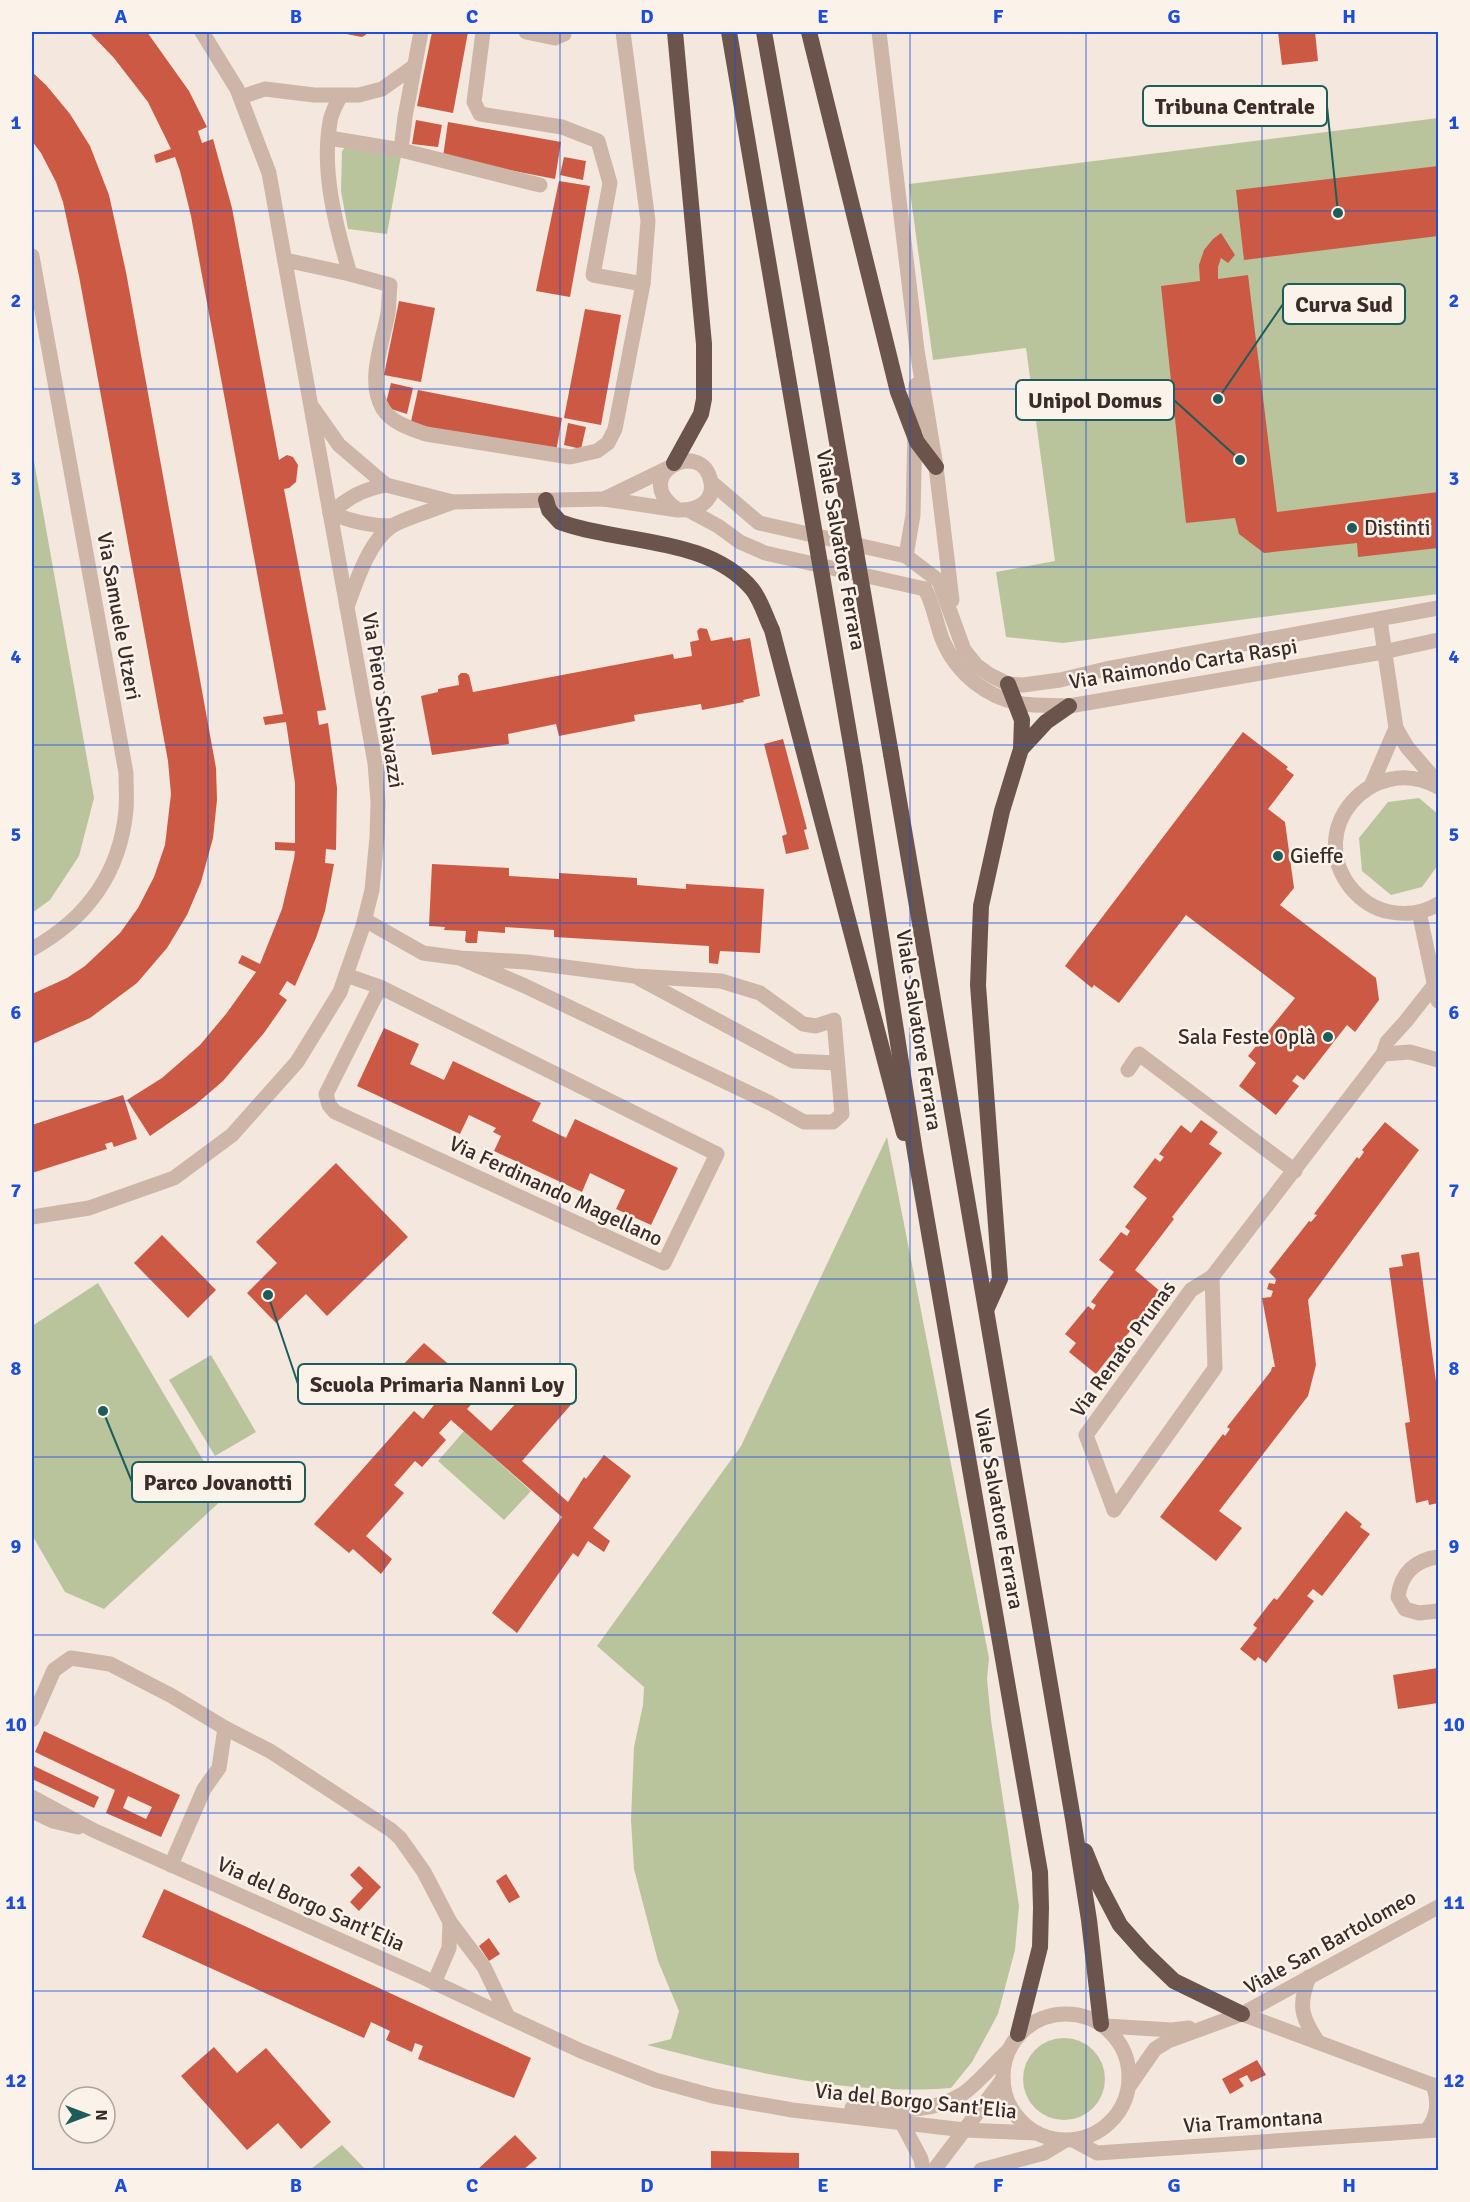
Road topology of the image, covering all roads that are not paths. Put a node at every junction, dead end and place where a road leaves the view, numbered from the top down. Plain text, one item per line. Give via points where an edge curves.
1 (202, 32) edge
2 (421, 32) edge
3 (483, 32) edge
4 (526, 32) edge
5 (564, 32) edge
6 (623, 32) edge
7 (675, 32) edge
8 (729, 32) edge
9 (764, 32) edge
10 (809, 32) edge
11 (879, 32) edge
12 (413, 67) junction
13 (340, 96) junction
14 (241, 97) junction
15 (329, 138) junction
16 (402, 150) junction
17 (540, 185) dead end
18 (32, 256) edge
19 (285, 260) junction
20 (350, 273) junction
21 (643, 284) junction
22 (917, 350) junction
23 (310, 404) junction
24 (915, 437) junction
25 (671, 466) junction
26 (936, 467) junction
27 (711, 482) junction
28 (386, 485) junction
29 (604, 499) junction
30 (546, 500) junction
31 (453, 502) junction
32 (684, 511) junction
33 (330, 513) junction
34 (392, 526) junction
35 (906, 556) junction
36 (948, 560) junction
37 (939, 581) junction
38 (925, 589) junction
39 (347, 607) junction
40 (1438, 608) edge
41 (951, 613) junction
42 (1380, 620) junction
43 (1438, 640) edge
44 (1383, 652) junction
45 (1008, 684) junction
46 (1014, 701) junction
47 (1069, 706) junction
48 (1396, 728) junction
49 (1021, 749) junction
50 (1438, 785) edge
51 (1371, 786) junction
52 (1438, 904) edge
53 (1419, 912) junction
54 (364, 920) junction
55 (32, 949) edge
56 (460, 958) junction
57 (346, 975) junction
58 (634, 976) junction
59 (1436, 982) junction
60 (380, 987) junction
61 (1438, 1001) edge
62 (1383, 1054) junction
63 (1438, 1060) edge
64 (837, 1063) junction
65 (1128, 1070) dead end
66 (915, 1152) junction
67 (1295, 1171) junction
68 (32, 1217) edge
69 (1212, 1277) junction
70 (987, 1308) junction
71 (1438, 1557) edge
72 (1438, 1611) edge
73 (32, 1720) edge
74 (225, 1728) junction
75 (32, 1797) edge
76 (32, 1811) edge
77 (1073, 1819) junction
78 (93, 1830) junction
79 (171, 1865) junction
80 (1438, 1907) edge
81 (450, 1922) junction
82 (1309, 1977) junction
83 (434, 1983) junction
84 (1242, 2014) junction
85 (507, 2017) junction
86 (1103, 2025) junction
87 (1207, 2026) junction
88 (1018, 2034) junction
89 (1318, 2042) junction
90 (1009, 2050) junction
91 (1003, 2079) junction
92 (1436, 2086) edge
93 (1128, 2088) junction
94 (792, 2110) junction
95 (902, 2123) junction
96 (965, 2130) junction
97 (1433, 2130) edge
98 (1036, 2133) junction
99 (1068, 2140) junction
100 (923, 2170) edge
101 (934, 2170) edge
102 (981, 2170) edge

1 - 14 street, Via Piero Schiavazzi
2 - 12 street
3 - 21 street via 474,102 480,114 562,128 598,141 610,183 593,275
4 - 5 street via 555,38
6 - 21 street via 648,221
7 - 25 highway via 704,344 704,399 700,414
8 - 66 highway, Viale Salvatore Ferrara, bridge via 855,768
9 - 70 highway, Viale Salvatore Ferrara, bridge
10 - 24 highway via 898,392
11 - 22 street
12 - 13 street via 382,89
12 - 16 street
13 - 14 street via 265,89
13 - 15 street via 330,121
14 - 19 street, Via Piero Schiavazzi via 269,173
15 - 16 street
15 - 20 street via 327,156 335,223
16 - 17 street
18 - 55 street, Via Samuele Utzeri via 126,773 121,842 107,877 75,920
19 - 20 street
19 - 23 street, Via Piero Schiavazzi
20 - 21 street via 390,285 376,372 378,398 392,419 426,434 570,457 597,451 608,443 615,429
22 - 24 street
22 - 26 street
23 - 28 street via 339,445
23 - 33 street, Via Piero Schiavazzi
24 - 26 highway
24 - 35 street via 913,515
25 - 27 street via 685,460 695,462 704,468
25 - 29 street
25 - 32 street via 662,477 660,489 667,503
26 - 36 street
27 - 32 street via 702,506
27 - 35 street via 759,524
28 - 31 street
28 - 33 street via 364,489
29 - 30 street
29 - 32 street
30 - 31 street
30 - 66 highway via 560,522 704,554 753,590 772,630 902,1131
31 - 34 street
32 - 38 street via 765,553
33 - 34 street via 355,523
33 - 39 street, Via Piero Schiavazzi
34 - 39 street via 378,540
35 - 37 street
36 - 37 street
36 - 41 street
37 - 38 street
37 - 41 street
38 - 46 street, Via Raimondo Carta Raspi via 952,660 990,693
39 - 54 street, Via Piero Schiavazzi via 375,763 378,802 372,890
40 - 42 street, Via Raimondo Carta Raspi
41 - 45 street via 964,650 976,665
42 - 44 street
42 - 45 street, Via Raimondo Carta Raspi via 1060,680
43 - 44 street, Via Raimondo Carta Raspi
44 - 47 street, Via Raimondo Carta Raspi
44 - 48 street
45 - 46 highway
46 - 47 street, Via Raimondo Carta Raspi
46 - 49 highway via 1022,720
47 - 49 highway via 1046,722
48 - 50 street
48 - 51 street
49 - 70 highway via 1002,811 981,906 978,942 1000,1279
50 - 51 street via 1412,777
51 - 53 street via 1351,802 1342,816 1336,849 1339,866 1351,888 1370,905 1402,914
52 - 53 street
53 - 59 street
54 - 56 street via 423,953
54 - 57 street, Via Piero Schiavazzi
56 - 58 street
56 - 64 street via 804,1122 833,1122 842,1114
57 - 60 street, Via Ferdinando Magellano
57 - 68 street, Via Piero Schiavazzi via 340,992 297,1062 232,1135 174,1179 89,1208
58 - 64 street via 793,1061
58 - 64 street via 721,981 760,993 803,1024 816,1026 834,1020
59 - 61 street
59 - 62 street, Via Renato Prunas via 1387,1042
60 - 60 street, Via Ferdinando Magellano via 326,1094 335,1112 664,1263 717,1154
62 - 63 street via 1410,1052
62 - 67 street, Via Renato Prunas
65 - 67 street via 1139,1054
66 - 88 highway, Viale Salvatore Ferrara via 1040,1872 1040,1947
67 - 69 street, Via Renato Prunas
69 - 69 street, Via Renato Prunas via 1191,1290 1086,1435 1114,1510 1215,1368
70 - 77 highway, Viale Salvatore Ferrara
71 - 72 street via 1414,1565 1400,1584 1398,1597 1405,1608 1419,1613
73 - 74 street via 54,1670 71,1658 110,1664
74 - 79 street via 219,1768 204,1789
74 - 81 street via 270,1751 391,1830 424,1872
75 - 78 street, Via del Borgo Sant'Elia
76 - 78 street, Via del Borgo Sant'Elia via 53,1821
77 - 84 highway via 1098,1883 1120,1925 1174,1981
77 - 86 highway, Viale Salvatore Ferrara
78 - 79 street, Via del Borgo Sant'Elia
79 - 83 street, Via del Borgo Sant'Elia
80 - 82 street, Viale San Bartolomeo
81 - 83 street via 449,1948
81 - 85 street via 484,1967
82 - 84 street, Viale San Bartolomeo
82 - 89 street via 1302,2010
83 - 85 street, Via del Borgo Sant'Elia
84 - 87 street, Viale San Bartolomeo
84 - 89 street, Viale San Bartolomeo
85 - 94 street, Via del Borgo Sant'Elia via 656,2080 712,2096
86 - 87 street, Viale San Bartolomeo via 1171,2030
86 - 88 street via 1072,2014 1058,2015 1042,2017
86 - 93 street via 1124,2051
87 - 93 street, Viale San Bartolomeo via 1155,2049
88 - 90 street
89 - 92 street
90 - 91 street
90 - 94 street, Via del Borgo Sant'Elia via 963,2094 935,2107
91 - 96 street
91 - 98 street via 1016,2113
92 - 97 street
93 - 99 street via 1120,2111 1108,2126
94 - 95 street, Via del Borgo Sant'Elia
95 - 96 street, Via del Borgo Sant'Elia
95 - 100 street
96 - 98 street, Via del Borgo Sant'Elia
96 - 101 street
97 - 99 street, Via Tramontana via 1097,2153
98 - 99 street via 1053,2140
99 - 102 street via 1044,2153

